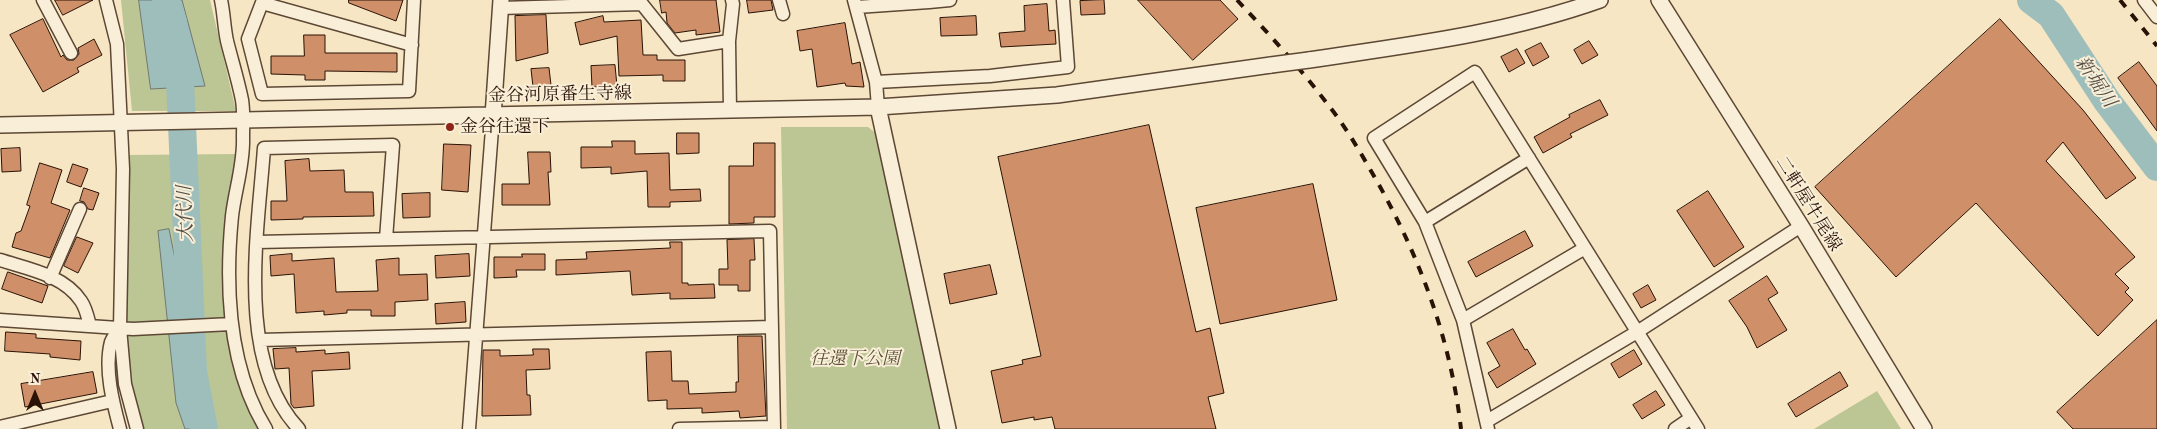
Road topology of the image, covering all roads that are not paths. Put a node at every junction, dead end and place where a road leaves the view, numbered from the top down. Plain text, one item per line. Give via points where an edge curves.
1 (44, 0) edge
2 (106, 0) edge
3 (221, 0) edge
4 (414, 0) edge
5 (732, 0) edge
6 (779, 0) edge
7 (950, 0) edge
8 (1062, 0) edge
9 (1600, 0) edge
10 (1658, 0) edge
11 (2144, 0) edge
12 (928, 1) edge
13 (262, 2) edge
14 (634, 2) edge
15 (500, 4) edge
16 (856, 4) edge
17 (783, 14) dead end
18 (2157, 17) edge
19 (729, 41) junction
20 (412, 45) junction
21 (72, 53) dead end
22 (876, 82) junction
23 (878, 107) junction
24 (730, 110) junction
25 (493, 116) junction
26 (243, 121) junction
27 (123, 123) junction
28 (0, 125) edge
29 (1529, 158) junction
30 (80, 209) dead end
31 (1425, 222) junction
32 (1801, 226) junction
33 (484, 237) junction
34 (386, 239) junction
35 (258, 242) junction
36 (1585, 248) junction
37 (0, 260) edge
38 (50, 278) junction
39 (0, 320) edge
40 (1463, 320) junction
41 (231, 324) junction
42 (90, 326) junction
43 (772, 327) junction
44 (126, 329) junction
45 (1637, 332) junction
46 (476, 335) junction
47 (260, 340) junction
48 (112, 401) junction
49 (1695, 424) edge
50 (1487, 425) edge
51 (0, 427) edge
52 (774, 428) edge
53 (120, 429) edge
54 (137, 429) edge
55 (266, 429) edge
56 (299, 429) edge
57 (469, 429) edge
58 (679, 429) edge
59 (948, 429) edge
60 (1675, 429) edge
61 (1924, 429) edge

1 - 21 street
2 - 27 street via 116,44
3 - 26 street via 242,101
4 - 20 street
5 - 19 street
6 - 17 street
7 - 12 street
8 - 22 street via 1068,67 990,76
9 - 23 street, 金谷河原番生寺線, bridge via 1497,30 1309,60 1066,94
10 - 32 street, 二軒屋牛尾線
11 - 18 street
12 - 16 street
13 - 20 street
13 - 20 street via 248,38 262,94 409,91
14 - 15 street
14 - 19 street via 642,4 678,49
15 - 25 street
16 - 22 street
19 - 24 street
22 - 23 street
23 - 24 street, 金谷河原番生寺線
23 - 59 street
24 - 25 street, 金谷河原番生寺線
25 - 26 street, 金谷河原番生寺線
25 - 33 street
26 - 27 street, 金谷河原番生寺線
26 - 41 street via 242,159 230,249
27 - 28 street
27 - 44 street
29 - 31 street
29 - 31 street via 1475,72 1374,138
29 - 36 street
30 - 38 street
31 - 40 street
32 - 45 street
32 - 61 street, 二軒屋牛尾線
33 - 34 street
33 - 43 street via 770,231
33 - 46 street
34 - 35 street
34 - 35 street via 393,145 264,148
35 - 47 street via 256,314
36 - 40 street
36 - 45 street
37 - 38 street
38 - 42 street via 69,287 82,302
39 - 42 street
40 - 50 street
41 - 44 street
41 - 55 street via 242,377
42 - 44 street
43 - 46 street
43 - 52 street
44 - 48 street via 111,341
44 - 54 street via 125,384
45 - 49 street
45 - 50 street
46 - 47 street
46 - 57 street
47 - 56 street via 276,397
48 - 51 street
48 - 53 street
49 - 60 street
52 - 58 street

